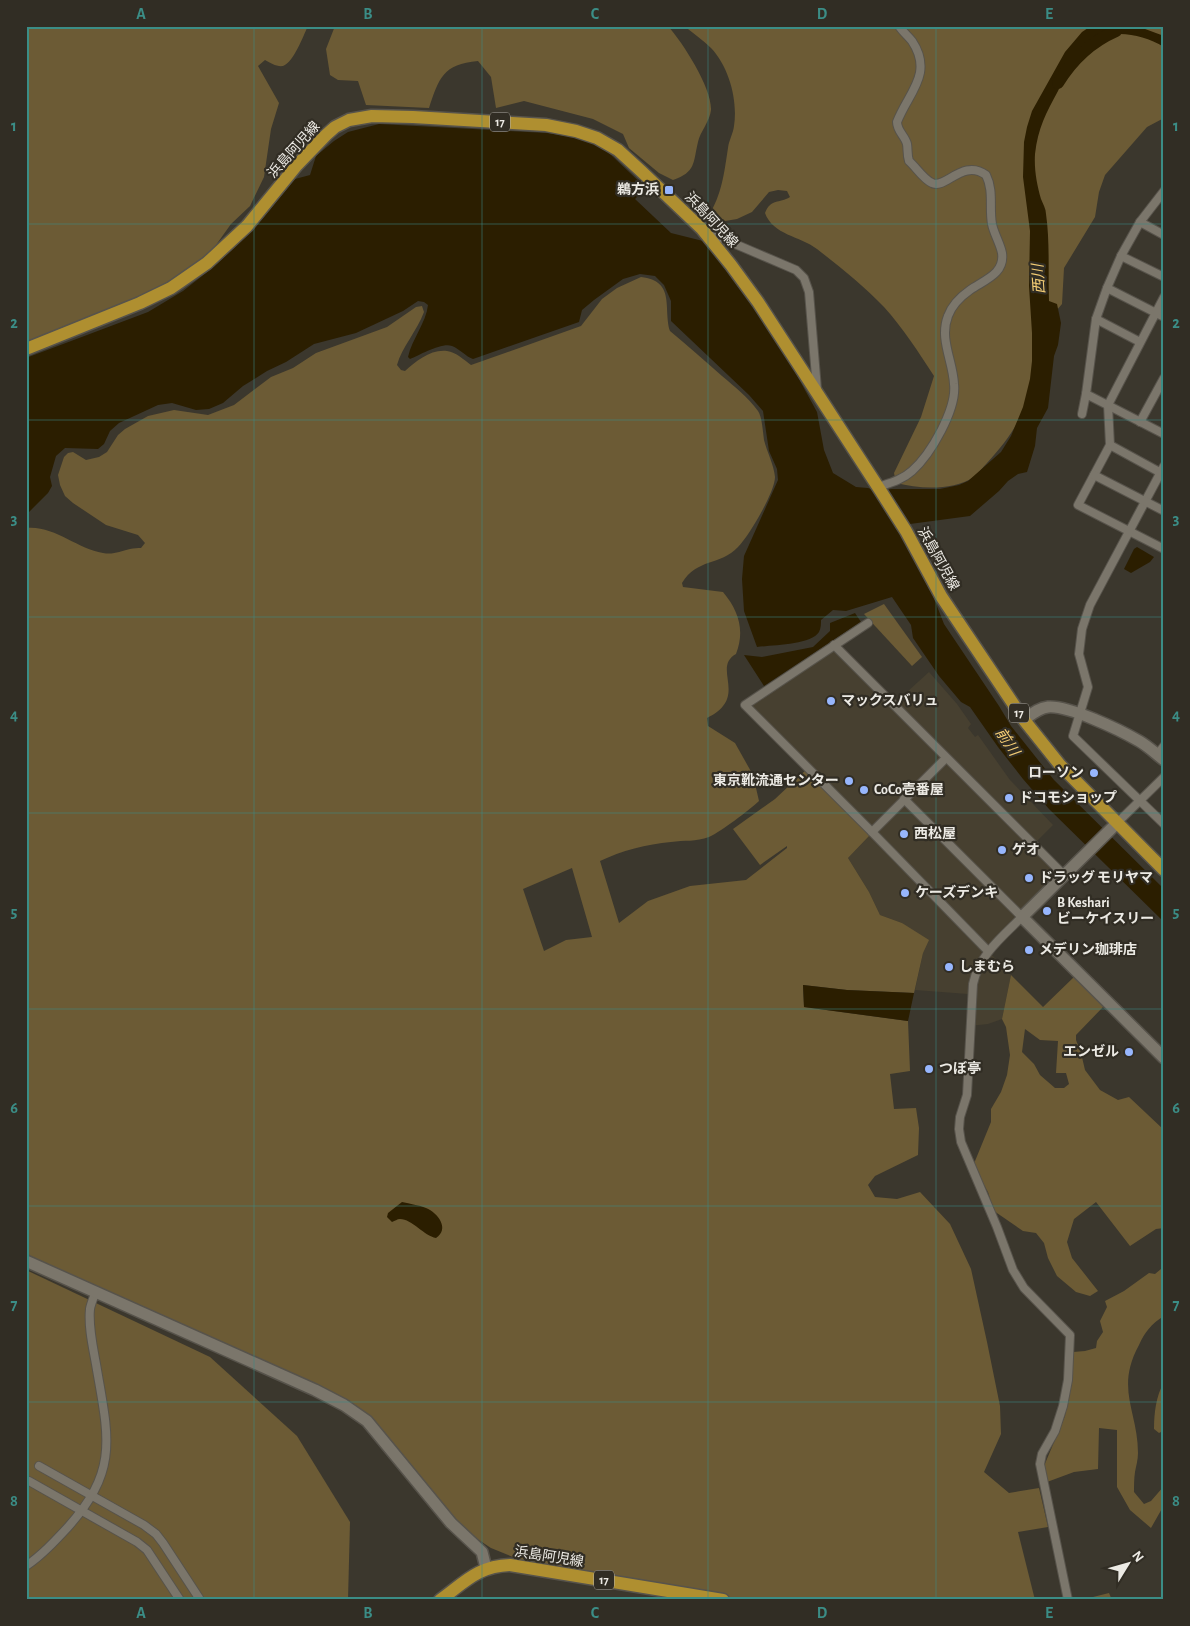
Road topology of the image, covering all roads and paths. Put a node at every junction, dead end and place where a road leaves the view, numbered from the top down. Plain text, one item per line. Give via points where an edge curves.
1 (899, 26) edge
2 (1164, 192) edge
3 (1140, 222) junction
4 (702, 229) junction
5 (1164, 235) edge
6 (1122, 256) junction
7 (1164, 277) edge
8 (1107, 288) junction
9 (1164, 297) edge
10 (1156, 313) junction
11 (1164, 317) edge
12 (1096, 319) junction
13 (1140, 342) junction
14 (26, 349) edge
15 (1164, 378) edge
16 (1086, 394) junction
17 (818, 396) junction
18 (1108, 405) junction
19 (1082, 414) dead end
20 (1140, 422) junction
21 (1164, 434) edge
22 (1110, 445) junction
23 (1163, 471) edge
24 (1094, 475) junction
25 (879, 488) junction
26 (1145, 502) junction
27 (1164, 511) edge
28 (1128, 532) junction
29 (1164, 549) edge
30 (868, 623) dead end
31 (834, 645) junction
32 (1080, 714) junction
33 (1024, 720) junction
34 (1162, 754) edge
35 (946, 758) junction
36 (1164, 777) edge
37 (904, 799) junction
38 (1139, 801) junction
39 (1164, 824) edge
40 (1114, 826) junction
41 (872, 832) junction
42 (1164, 870) edge
43 (1064, 875) junction
44 (1022, 917) junction
45 (988, 951) junction
46 (1164, 1058) edge
47 (26, 1261) edge
48 (96, 1291) junction
49 (39, 1466) dead end
50 (29, 1481) dead end
51 (92, 1496) junction
52 (82, 1511) junction
53 (26, 1566) edge
54 (486, 1568) junction
55 (199, 1598) dead end
56 (180, 1600) edge
57 (440, 1600) edge
58 (723, 1600) edge
59 (1068, 1600) edge

1 - 25 street via 912,42 921,65 919,80 897,122 906,142 909,161 932,184 973,170 986,175 1002,259 997,272 959,299 948,317 944,333 955,386 945,424 912,472
2 - 3 street
3 - 5 street
3 - 6 street
4 - 14 main road, 浜島阿児線 / 17 via 629,160 608,144 587,134 546,125 413,117 359,118 342,123 326,135 247,226 193,273 140,304
4 - 17 main road, 浜島阿児線 / 17 via 758,302
4 - 17 street via 796,270 804,278 809,292
6 - 7 street
6 - 8 street
8 - 10 street
8 - 12 street
9 - 10 street
10 - 11 street
10 - 13 street
12 - 13 street
12 - 16 street
13 - 18 street
15 - 20 street
16 - 18 street
16 - 19 street
17 - 25 main road, 浜島阿児線 / 17
18 - 20 street
18 - 22 street
20 - 21 street
22 - 23 street
22 - 24 street
23 - 26 street
24 - 26 street
24 - 28 street via 1078,505
25 - 33 main road, 浜島阿児線 / 17 via 941,596
26 - 27 street
26 - 28 street
28 - 29 street
28 - 32 street via 1090,605 1082,629 1079,654 1088,687
30 - 31 street
31 - 35 street
31 - 41 street via 745,706
32 - 33 street via 1045,707
32 - 34 street
32 - 38 street via 1073,736
33 - 40 main road, 浜島阿児線 / 17
35 - 37 street
35 - 43 street
36 - 38 street
37 - 41 street
37 - 44 street
38 - 39 street
38 - 40 street
40 - 42 main road, 浜島阿児線 / 17
40 - 43 street
41 - 45 street
43 - 44 street
44 - 45 street
44 - 46 street
45 - 59 street via 973,984 967,1095 959,1129 966,1156 998,1227 1013,1270 1024,1288 1070,1336 1063,1406 1040,1464
47 - 48 street
48 - 51 street via 90,1308 91,1330 108,1438 106,1459
48 - 54 street via 315,1390 367,1421 451,1523 482,1552
49 - 51 street
50 - 52 street
51 - 52 street
51 - 55 street via 156,1534
52 - 53 street via 50,1546
52 - 56 street via 146,1550
54 - 57 main road, 浜島阿児線 / 17
54 - 58 main road, 浜島阿児線 / 17 via 510,1565

